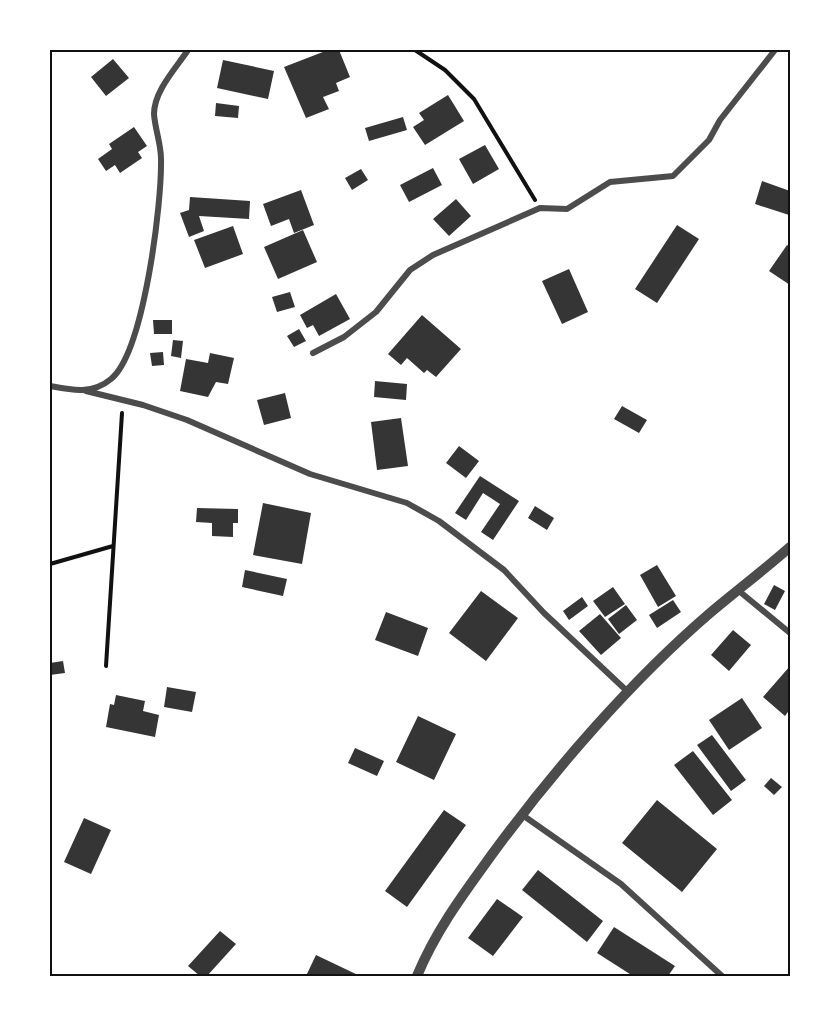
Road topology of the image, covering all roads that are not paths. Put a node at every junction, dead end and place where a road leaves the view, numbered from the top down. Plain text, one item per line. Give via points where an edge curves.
1 (188, 50) edge
2 (776, 50) edge
3 (314, 353) dead end
4 (50, 386) edge
5 (86, 391) junction
6 (790, 547) edge
7 (739, 591) junction
8 (790, 633) edge
9 (628, 693) junction
10 (522, 814) junction
11 (417, 976) edge
12 (722, 976) edge

1 - 5 street via 159,95 154,114 161,156 158,220 130,346 125,362 110,380
2 - 3 street via 720,120 709,140 673,176 610,182 567,208 540,208 433,255 410,270 376,312 344,337
4 - 5 street
5 - 9 street via 187,420 268,458 407,503 439,520 504,570
6 - 7 street
7 - 8 street
7 - 9 street
9 - 10 street
10 - 11 street via 449,913
10 - 12 street via 621,884

